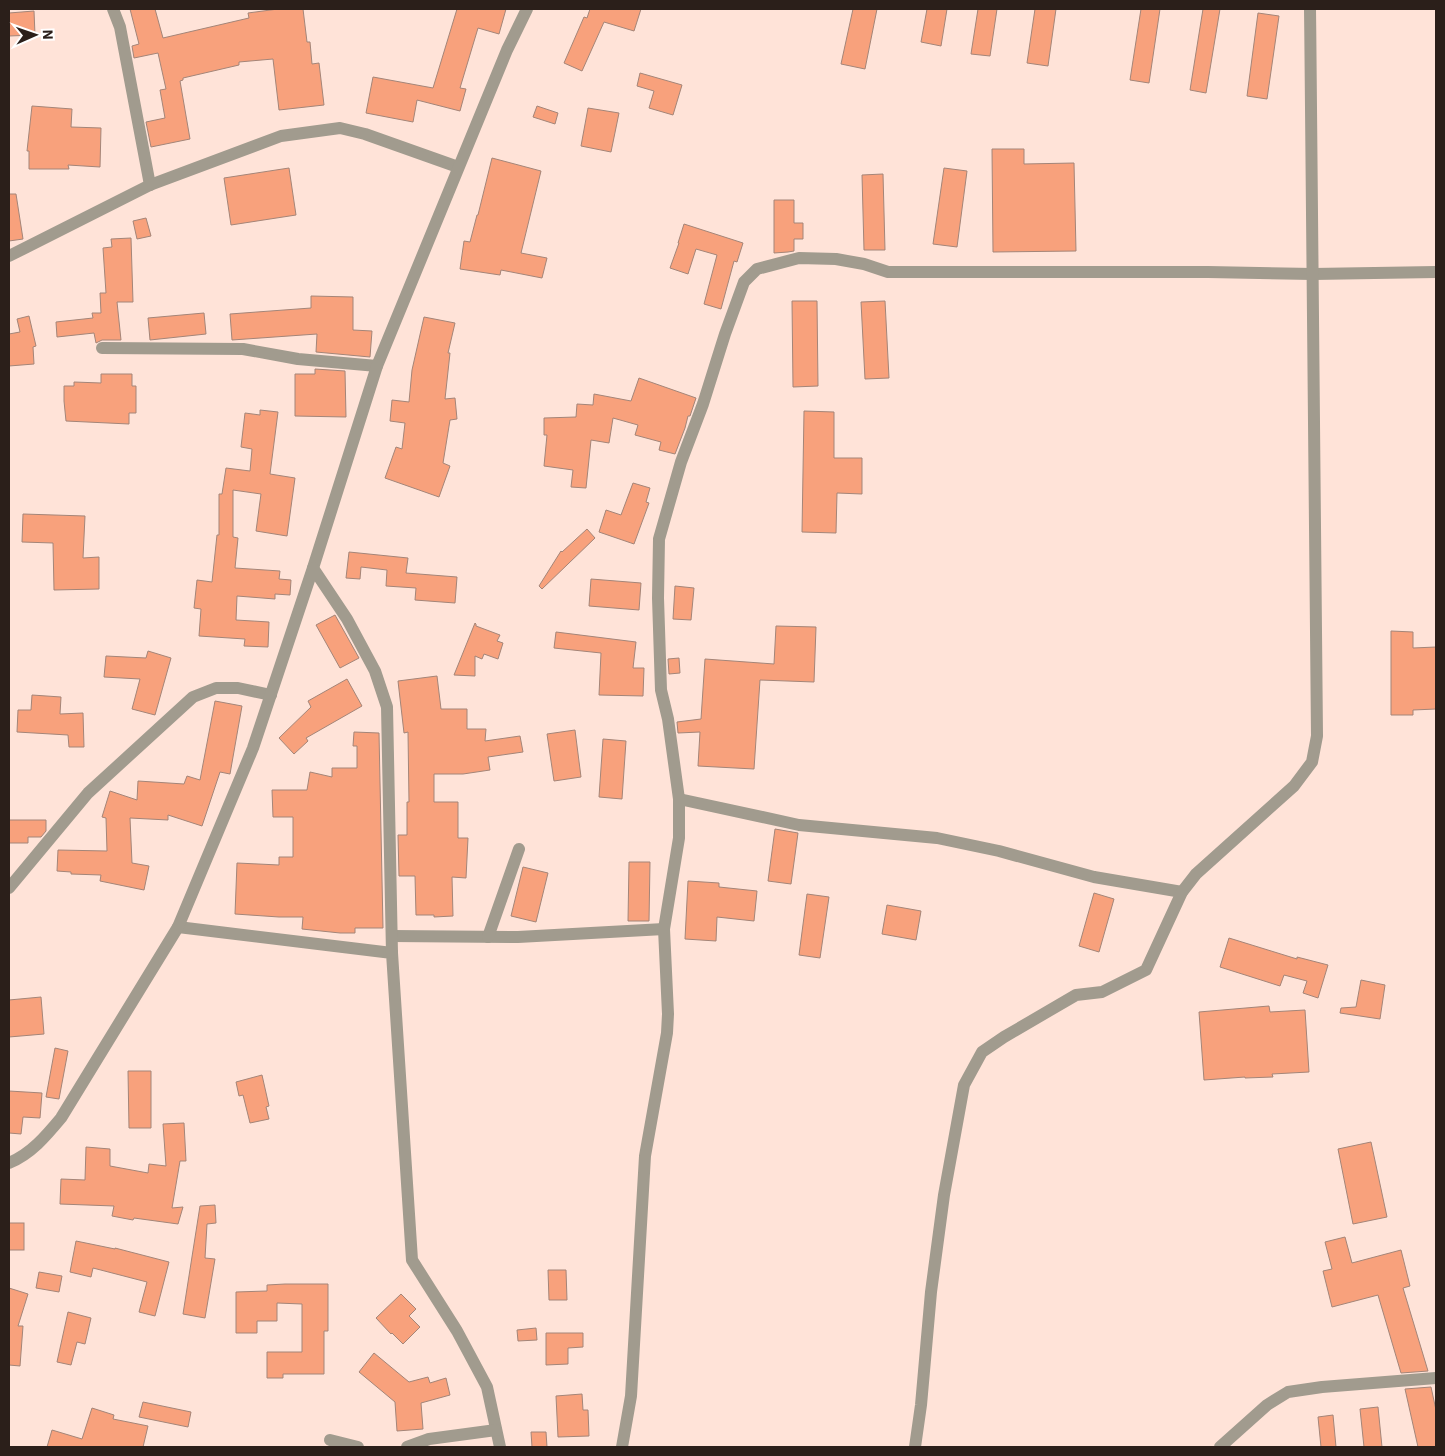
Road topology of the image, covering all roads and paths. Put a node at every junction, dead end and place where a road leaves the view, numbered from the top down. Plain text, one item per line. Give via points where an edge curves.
1 (113, 9) edge
2 (526, 9) edge
3 (1310, 9) edge
4 (458, 167) junction
5 (150, 185) junction
6 (9, 256) edge
7 (1436, 272) edge
8 (1313, 274) junction
9 (102, 348) dead end
10 (377, 366) junction
11 (313, 568) junction
12 (271, 695) junction
13 (679, 799) junction
14 (519, 849) dead end
15 (9, 888) edge
16 (1182, 892) junction
17 (178, 927) junction
18 (664, 929) junction
19 (392, 936) junction
20 (488, 937) junction
21 (392, 953) junction
22 (9, 1163) edge
23 (1436, 1378) edge
24 (496, 1430) junction
25 (330, 1440) dead end
26 (358, 1447) edge
27 (407, 1447) edge
28 (500, 1447) edge
29 (622, 1447) edge
30 (915, 1447) edge
31 (1220, 1447) edge

1 - 5 street via 120,27
2 - 4 street
3 - 8 street
4 - 5 street via 340,128 280,136
4 - 10 street
5 - 6 street
7 - 8 street
8 - 13 street via 888,272 836,259 799,258 757,269 744,282 725,334 659,539 660,690 668,718
8 - 16 street via 1317,736 1312,762 1294,786 1196,874
9 - 10 street via 243,349 298,359
10 - 11 street
11 - 12 street
11 - 19 street via 347,619 375,672 387,707
12 - 15 street via 238,688 216,688 193,697 88,793
12 - 17 street via 253,748
13 - 16 street via 799,825 937,838 999,851 1094,878
13 - 18 street via 679,838
14 - 20 street
16 - 30 street via 1146,970 1102,992 1076,995 1004,1037 982,1052 964,1085 944,1194
17 - 21 street
17 - 22 street via 61,1118 37,1146
18 - 20 street
18 - 29 street via 668,1014 645,1156 631,1396
19 - 20 street
19 - 21 street
21 - 24 street via 412,1260 457,1330 486,1387
23 - 31 street via 1288,1392 1266,1406
24 - 27 street via 429,1439
24 - 28 street
25 - 26 street

